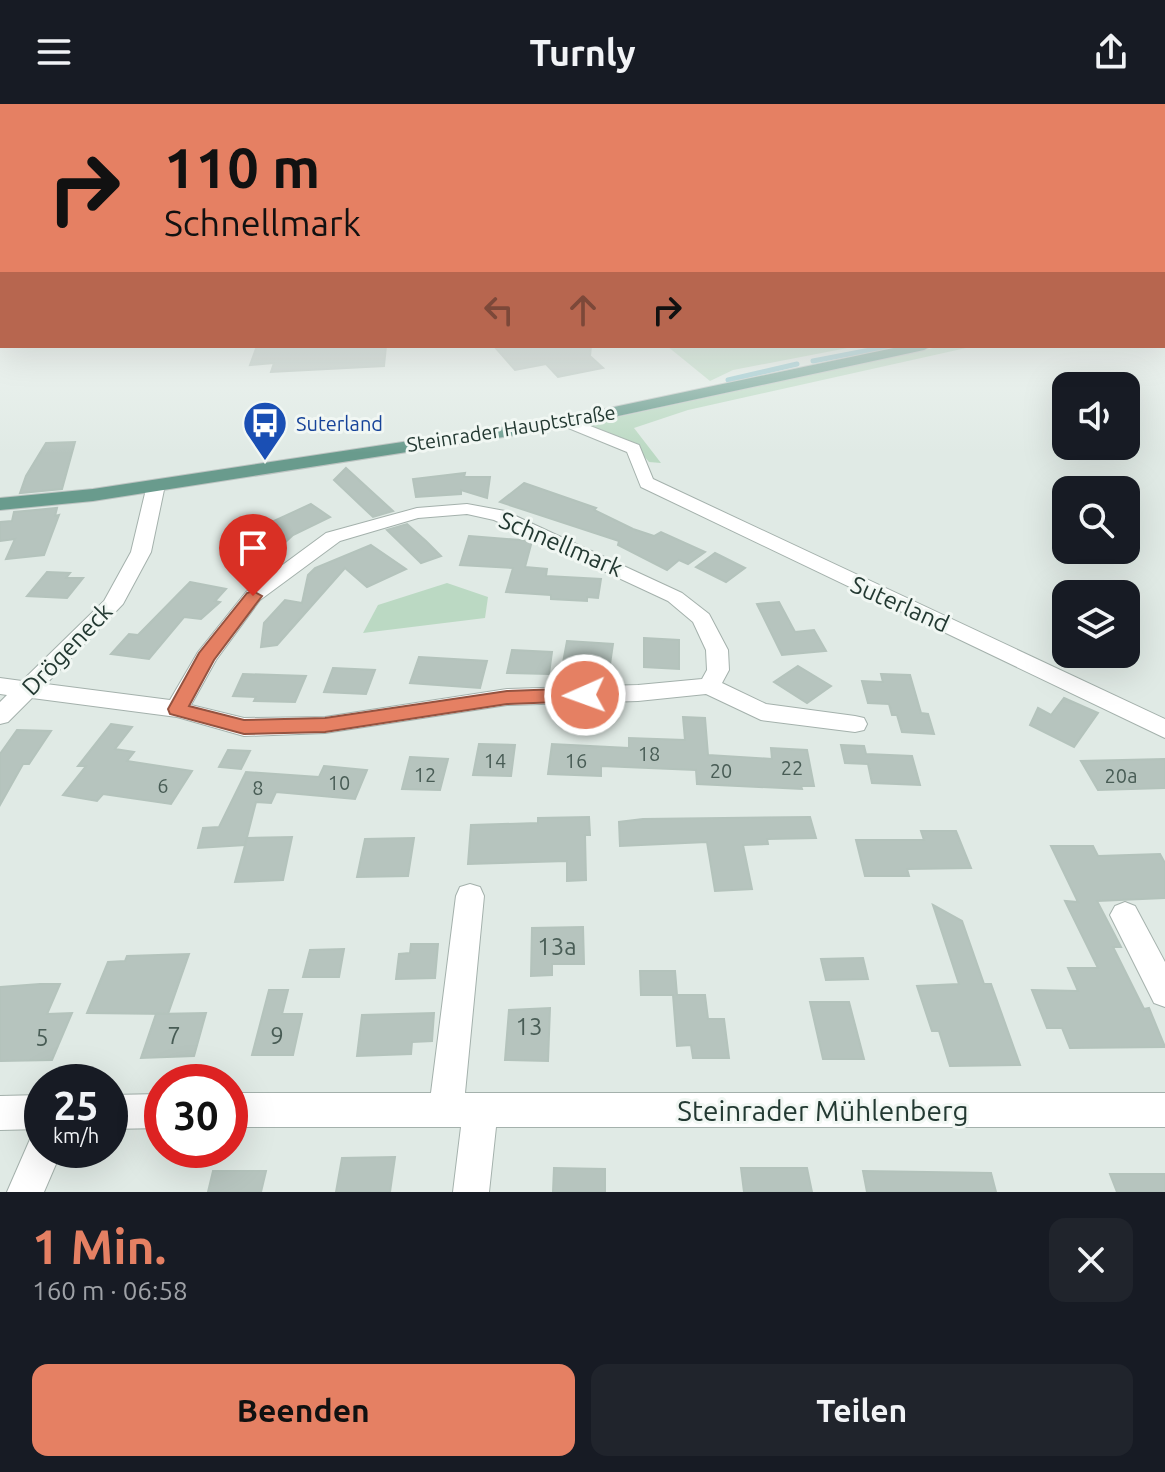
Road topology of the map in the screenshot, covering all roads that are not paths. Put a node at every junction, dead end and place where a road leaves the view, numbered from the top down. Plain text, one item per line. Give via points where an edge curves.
1 (897, 352) edge
2 (567, 422) junction
3 (156, 485) junction
4 (0, 504) edge
5 (0, 686) edge
6 (709, 686) junction
7 (28, 690) junction
8 (177, 709) junction
9 (0, 716) edge
10 (855, 724) dead end
11 (1165, 729) edge
12 (470, 896) dead end
13 (1125, 915) dead end
14 (1165, 993) edge
15 (248, 1110) edge
16 (463, 1110) junction
17 (1165, 1110) edge
18 (24, 1112) edge
19 (0, 1113) edge
20 (36, 1168) edge
21 (25, 1192) edge
22 (471, 1192) edge

1 - 2 main road, Steinrader Hauptstraße
2 - 3 main road, Steinrader Hauptstraße
2 - 11 street, Suterland via 633,449 647,483
3 - 4 main road, Steinrader Hauptstraße
3 - 7 street, Drögeneck via 141,552 113,604
5 - 7 street
6 - 8 street via 507,697 325,725 244,727
6 - 8 street, Schnellmark via 718,670 717,650 702,619 675,597 499,515 467,509 417,513 333,537 253,596 206,657
6 - 10 street via 761,712
7 - 8 street
7 - 9 street, Drögeneck
12 - 16 street
13 - 14 street
15 - 16 street, Steinrader Mühlenberg
16 - 17 street, Steinrader Mühlenberg
16 - 22 street
18 - 19 street
20 - 21 street

